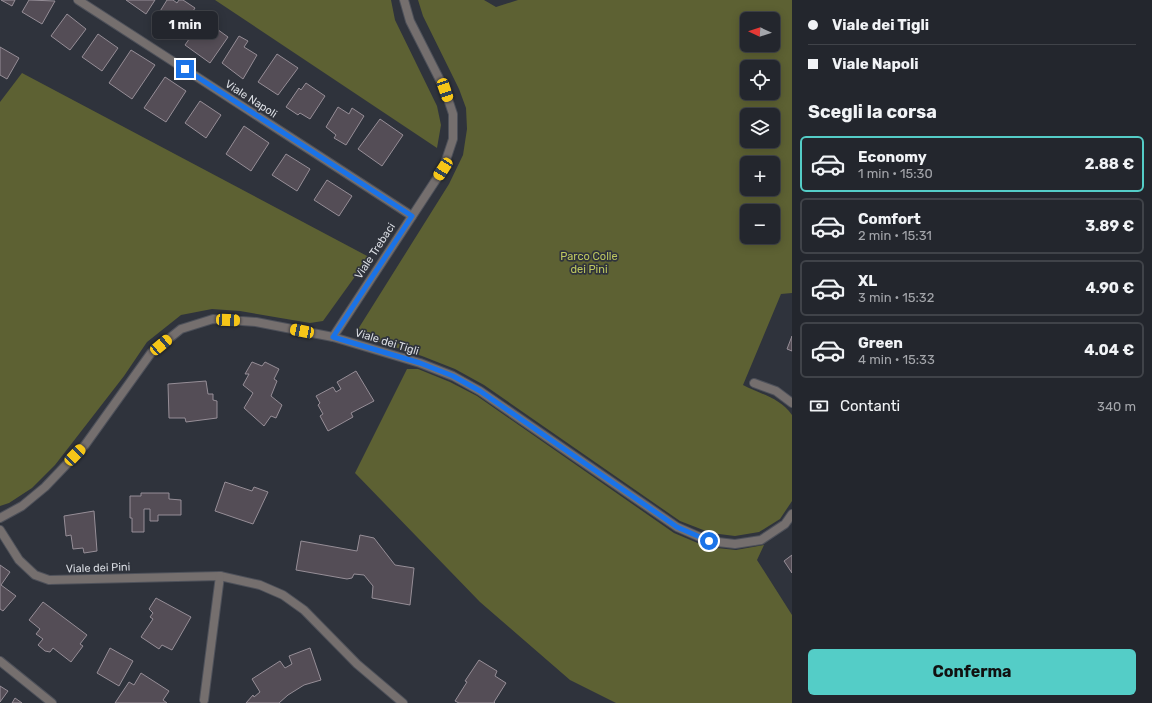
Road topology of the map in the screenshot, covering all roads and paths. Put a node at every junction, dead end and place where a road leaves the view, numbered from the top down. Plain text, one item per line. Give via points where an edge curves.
1 (78, 0) edge
2 (404, 0) edge
3 (412, 216) junction
4 (333, 337) junction
5 (754, 383) dead end
6 (792, 403) edge
7 (792, 514) edge
8 (0, 518) edge
9 (0, 530) edge
10 (220, 576) junction
11 (0, 661) edge
12 (204, 700) dead end
13 (52, 703) edge
14 (403, 703) edge

1 - 3 street, Viale Napoli
2 - 3 street, Viale Trebaci via 410,21 445,90 453,114 453,139 443,169
3 - 4 street, Viale Trebaci
4 - 7 street, Viale dei Tigli via 420,363 453,376 480,391 677,527 709,541 735,544 762,540 785,524
4 - 8 street, Viale dei Tigli via 256,322 213,319 181,329 151,354 85,445 45,487 22,506
5 - 6 street via 776,391
9 - 10 street, Viale dei Pini via 19,560 35,575 49,580
10 - 12 street
10 - 14 street, Viale dei Pini via 283,595 304,610 357,664
11 - 13 street

